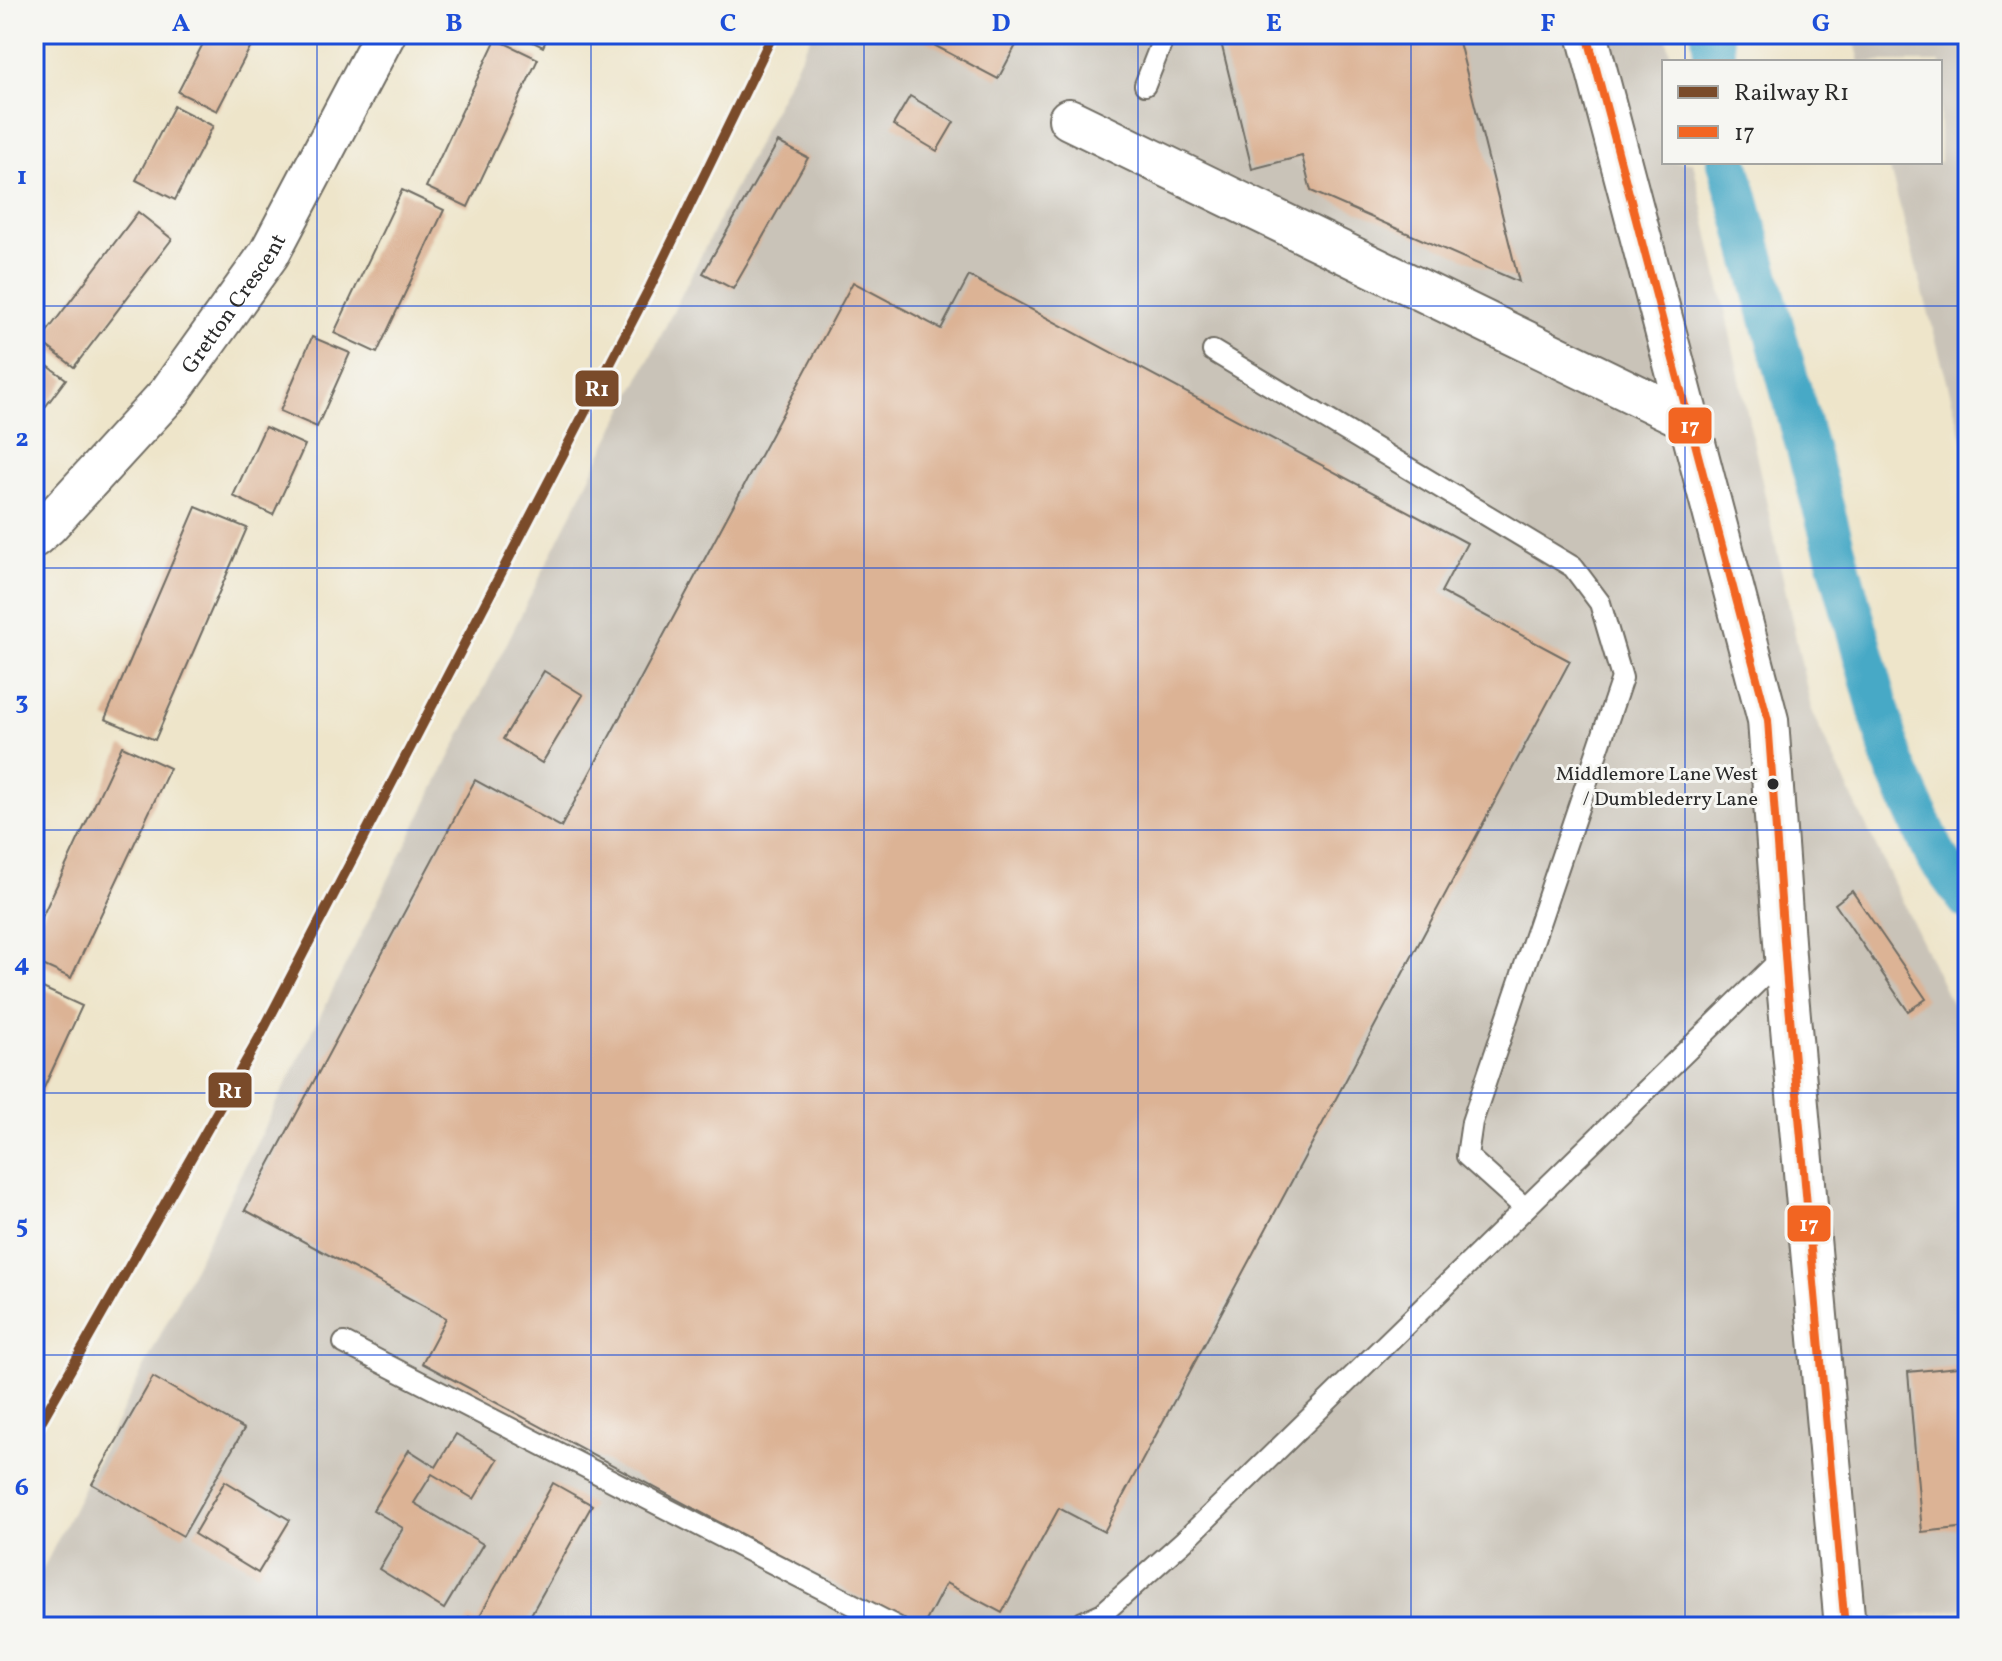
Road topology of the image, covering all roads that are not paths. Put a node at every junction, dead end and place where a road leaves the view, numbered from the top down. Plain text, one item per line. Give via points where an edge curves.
1 (385, 34) edge
2 (1165, 34) edge
3 (1587, 34) edge
4 (1145, 85) dead end
5 (1069, 119) dead end
6 (1213, 351) dead end
7 (1690, 421) junction
8 (34, 537) edge
9 (1786, 954) junction
10 (1525, 1208) junction
11 (344, 1343) dead end
12 (897, 1627) edge
13 (1072, 1627) edge
14 (1845, 1627) edge

1 - 8 street, Gretton Crescent via 269,254 170,392
2 - 4 lane
3 - 7 street
5 - 7 street
6 - 10 lane via 1573,567 1600,603 1622,678 1472,1122 1467,1156
7 - 9 street via 1768,720
9 - 10 lane
9 - 14 street
10 - 13 lane via 1188,1537 1103,1613
11 - 12 lane

